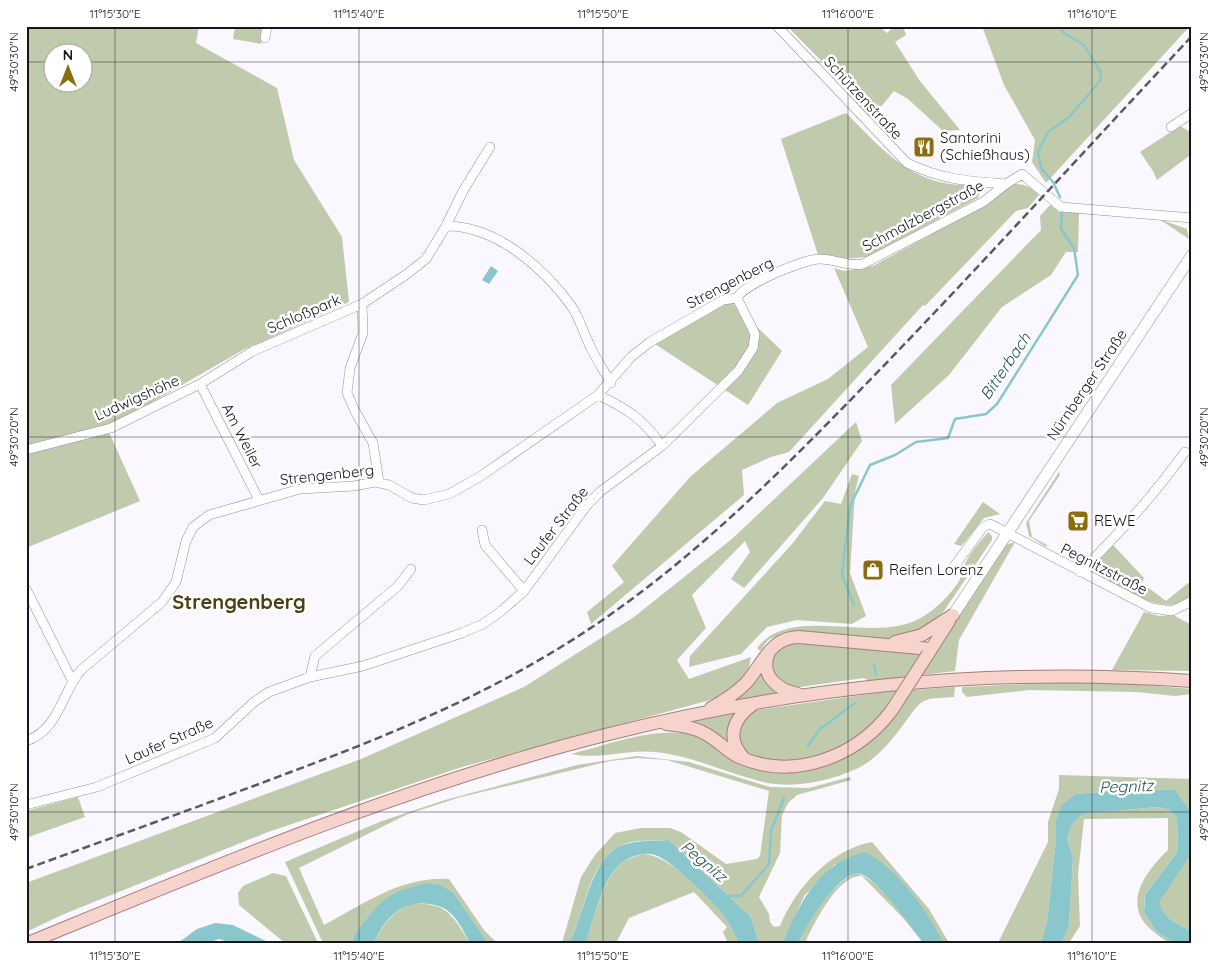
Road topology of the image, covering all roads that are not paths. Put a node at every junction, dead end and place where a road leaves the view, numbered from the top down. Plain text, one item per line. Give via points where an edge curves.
1 (267, 26) edge
2 (777, 26) edge
3 (265, 38) dead end
4 (1192, 113) edge
5 (1171, 127) dead end
6 (490, 147) dead end
7 (1006, 184) junction
8 (1189, 218) edge
9 (446, 226) junction
10 (1192, 226) edge
11 (1192, 255) edge
12 (822, 259) joint
13 (737, 298) junction
14 (362, 304) junction
15 (611, 383) junction
16 (200, 384) junction
17 (598, 395) junction
18 (662, 446) junction
19 (26, 450) edge
20 (1185, 452) dead end
21 (379, 482) junction
22 (259, 500) junction
23 (482, 530) dead end
24 (1007, 532) junction
25 (953, 568) dead end
26 (411, 569) dead end
27 (1080, 572) junction
28 (26, 588) edge
29 (524, 591) junction
30 (1192, 601) edge
31 (953, 615) junction
32 (880, 644) junction
33 (770, 650) junction
34 (930, 652) junction
35 (310, 677) junction
36 (72, 680) junction
37 (1192, 681) edge
38 (808, 695) junction
39 (754, 703) junction
40 (704, 712) junction
41 (656, 722) junction
42 (26, 741) edge
43 (745, 759) junction
44 (26, 805) edge
45 (28, 943) edge

1 - 3 street
2 - 7 street, Schützenstraße via 907,163 929,174 952,180
4 - 5 street
6 - 9 street
7 - 8 street, Schützenstraße via 1022,174 1060,207
7 - 12 street, Schmalzbergstraße via 983,202 863,264 852,266
8 - 10 street
9 - 14 street via 426,258
9 - 15 street via 458,226 500,241 518,252 547,279 572,308
11 - 24 main road, Nürnberger Straße
12 - 13 street, Strengenberg via 805,261 746,287
13 - 15 street, Strengenberg via 723,300 650,342 631,358
13 - 18 street, Laufer Straße via 754,328 753,348 738,371
14 - 16 street, Schloßpark via 253,351
14 - 21 street, Schloßpark via 363,333 350,368 347,393 373,443
15 - 17 street, Strengenberg
16 - 19 street, Ludwigshöhe via 111,428
16 - 22 street, Am Weiler
17 - 18 street via 636,415
17 - 21 street, Strengenberg via 481,476 449,494 424,500 412,498
18 - 29 street, Laufer Straße via 587,505
20 - 27 street via 1162,483
21 - 22 street, Strengenberg via 300,489
22 - 36 street, Strengenberg via 209,514 198,522 186,541 173,589
23 - 29 street, Laufer Straße via 485,545
24 - 25 street via 990,524 984,527
24 - 27 street, Pegnitzstraße
24 - 31 main road, Nürnberger Straße
26 - 35 street via 398,586 315,656
27 - 30 street, Pegnitzstraße via 1158,610 1172,611
28 - 36 street
29 - 35 street, Laufer Straße via 483,624 462,633 363,666
31 - 32 main road via 922,635
31 - 34 main road
32 - 33 main road via 793,637 781,640
32 - 34 main road
33 - 38 main road via 766,663 772,681 782,690
33 - 40 main road via 740,688
34 - 43 main road, bridge via 892,710 866,739 841,754 822,761 783,766
35 - 44 street, Laufer Straße via 269,692 216,738 96,787
36 - 42 street, Strengenberg via 65,701 52,721 40,734
37 - 38 main road via 1083,676 971,679
38 - 39 main road
39 - 40 main road
39 - 43 main road via 734,726 734,744
40 - 41 main road
41 - 43 main road via 698,730
41 - 45 main road via 559,747 393,800 231,860

